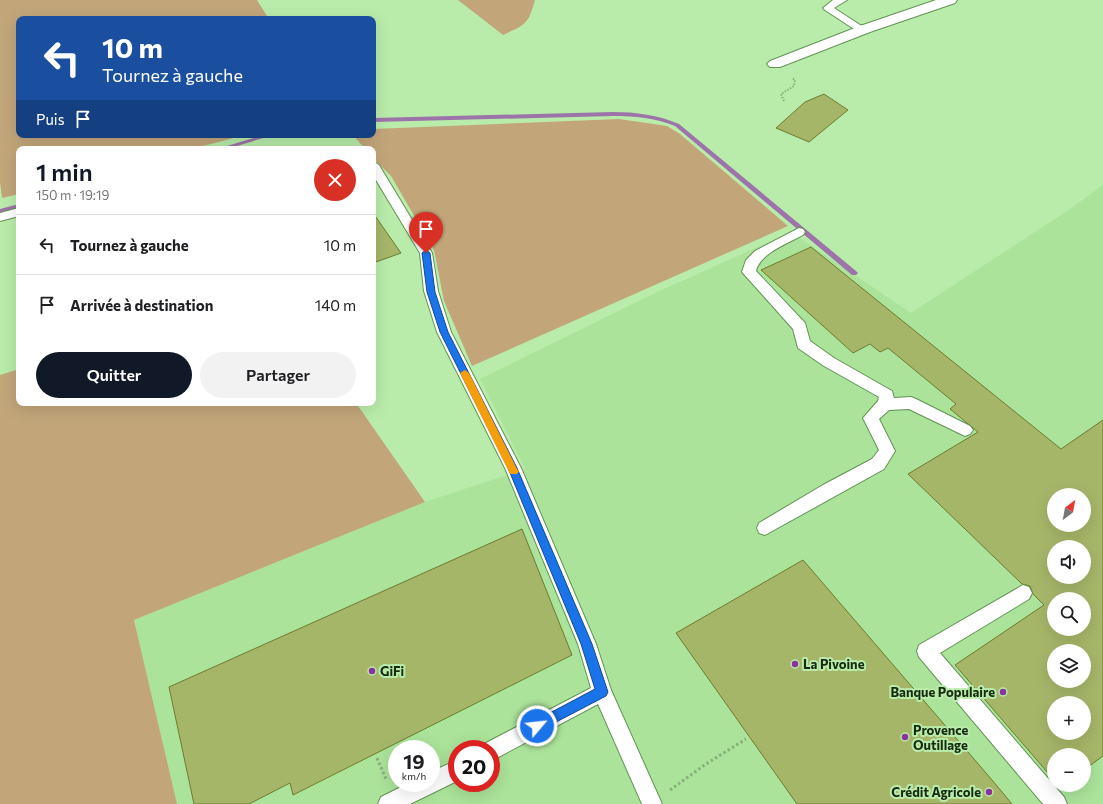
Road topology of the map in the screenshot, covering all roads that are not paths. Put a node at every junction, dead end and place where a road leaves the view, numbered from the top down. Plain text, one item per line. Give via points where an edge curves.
1 (842, 0) edge
2 (950, 0) edge
3 (865, 29) junction
4 (775, 64) road end
5 (376, 170) edge
6 (16, 213) edge
7 (0, 217) edge
8 (800, 232) dead end
9 (885, 404) junction
10 (965, 430) dead end
11 (765, 528) dead end
12 (1023, 593) dead end
13 (602, 692) junction
14 (500, 746) edge
15 (448, 774) edge
16 (652, 803) edge
17 (388, 804) edge
18 (1057, 804) edge

1 - 3 lane via 828,8
2 - 3 street
3 - 4 street
5 - 13 lane via 426,253 431,292 444,332 513,468 587,644
6 - 7 lane
8 - 9 lane via 760,254 751,263 749,272 800,327 803,344 887,395
9 - 10 lane via 911,403
9 - 11 lane via 871,418 888,450 878,464
12 - 18 lane via 926,651
13 - 14 lane
13 - 16 lane
15 - 17 lane

